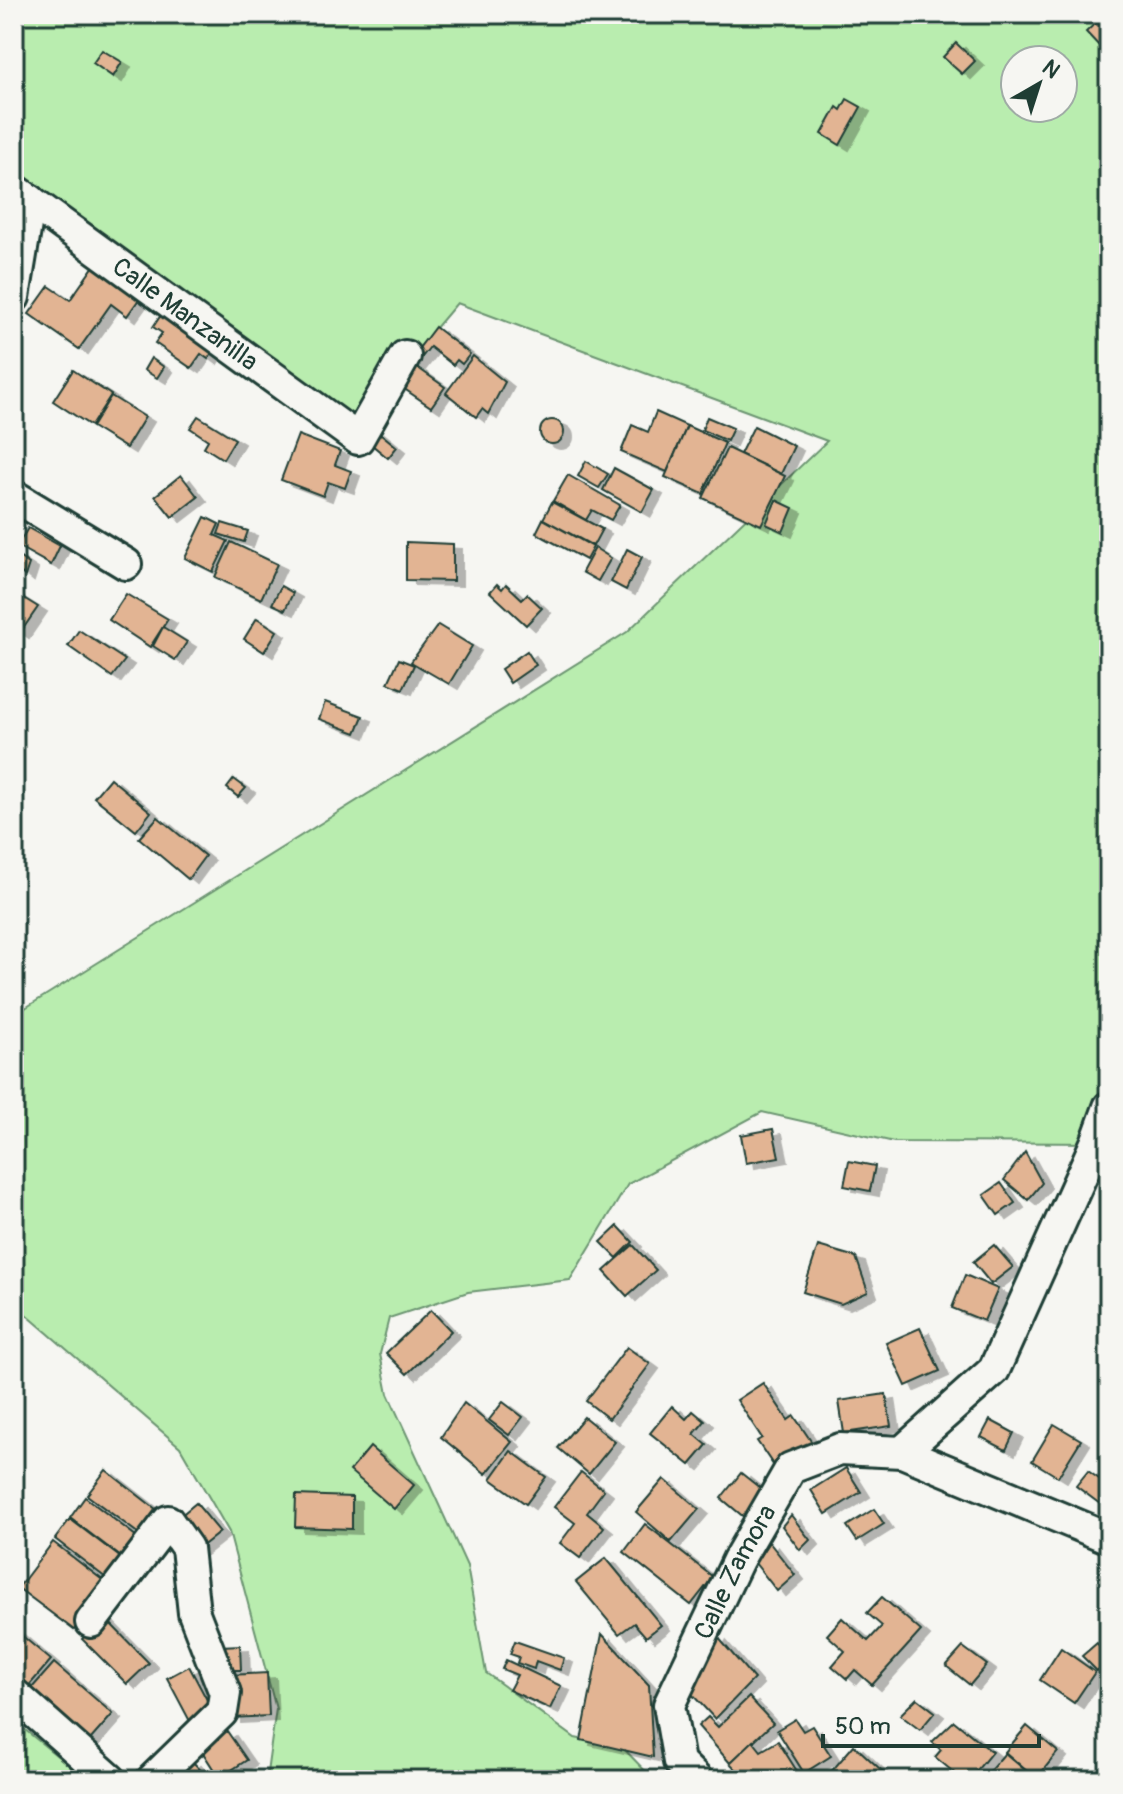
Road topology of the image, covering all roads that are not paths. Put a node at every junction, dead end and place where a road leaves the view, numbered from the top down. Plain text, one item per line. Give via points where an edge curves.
1 (22, 195) edge
2 (14, 297) edge
3 (405, 356) dead end
4 (14, 496) edge
5 (126, 564) dead end
6 (1109, 1107) edge
7 (902, 1452) junction
8 (1109, 1538) edge
9 (91, 1622) dead end
10 (14, 1694) edge
11 (111, 1780) edge
12 (152, 1780) edge
13 (697, 1780) edge

1 - 2 street
1 - 3 street, Calle Manzanilla via 358,439
4 - 5 street
6 - 7 street via 994,1370
7 - 8 street, Calle Zamora
7 - 13 street, Calle Zamora via 840,1449 791,1468 710,1615 669,1705 679,1762
9 - 12 street via 168,1521 187,1548 194,1613 225,1693 222,1712
10 - 11 street

